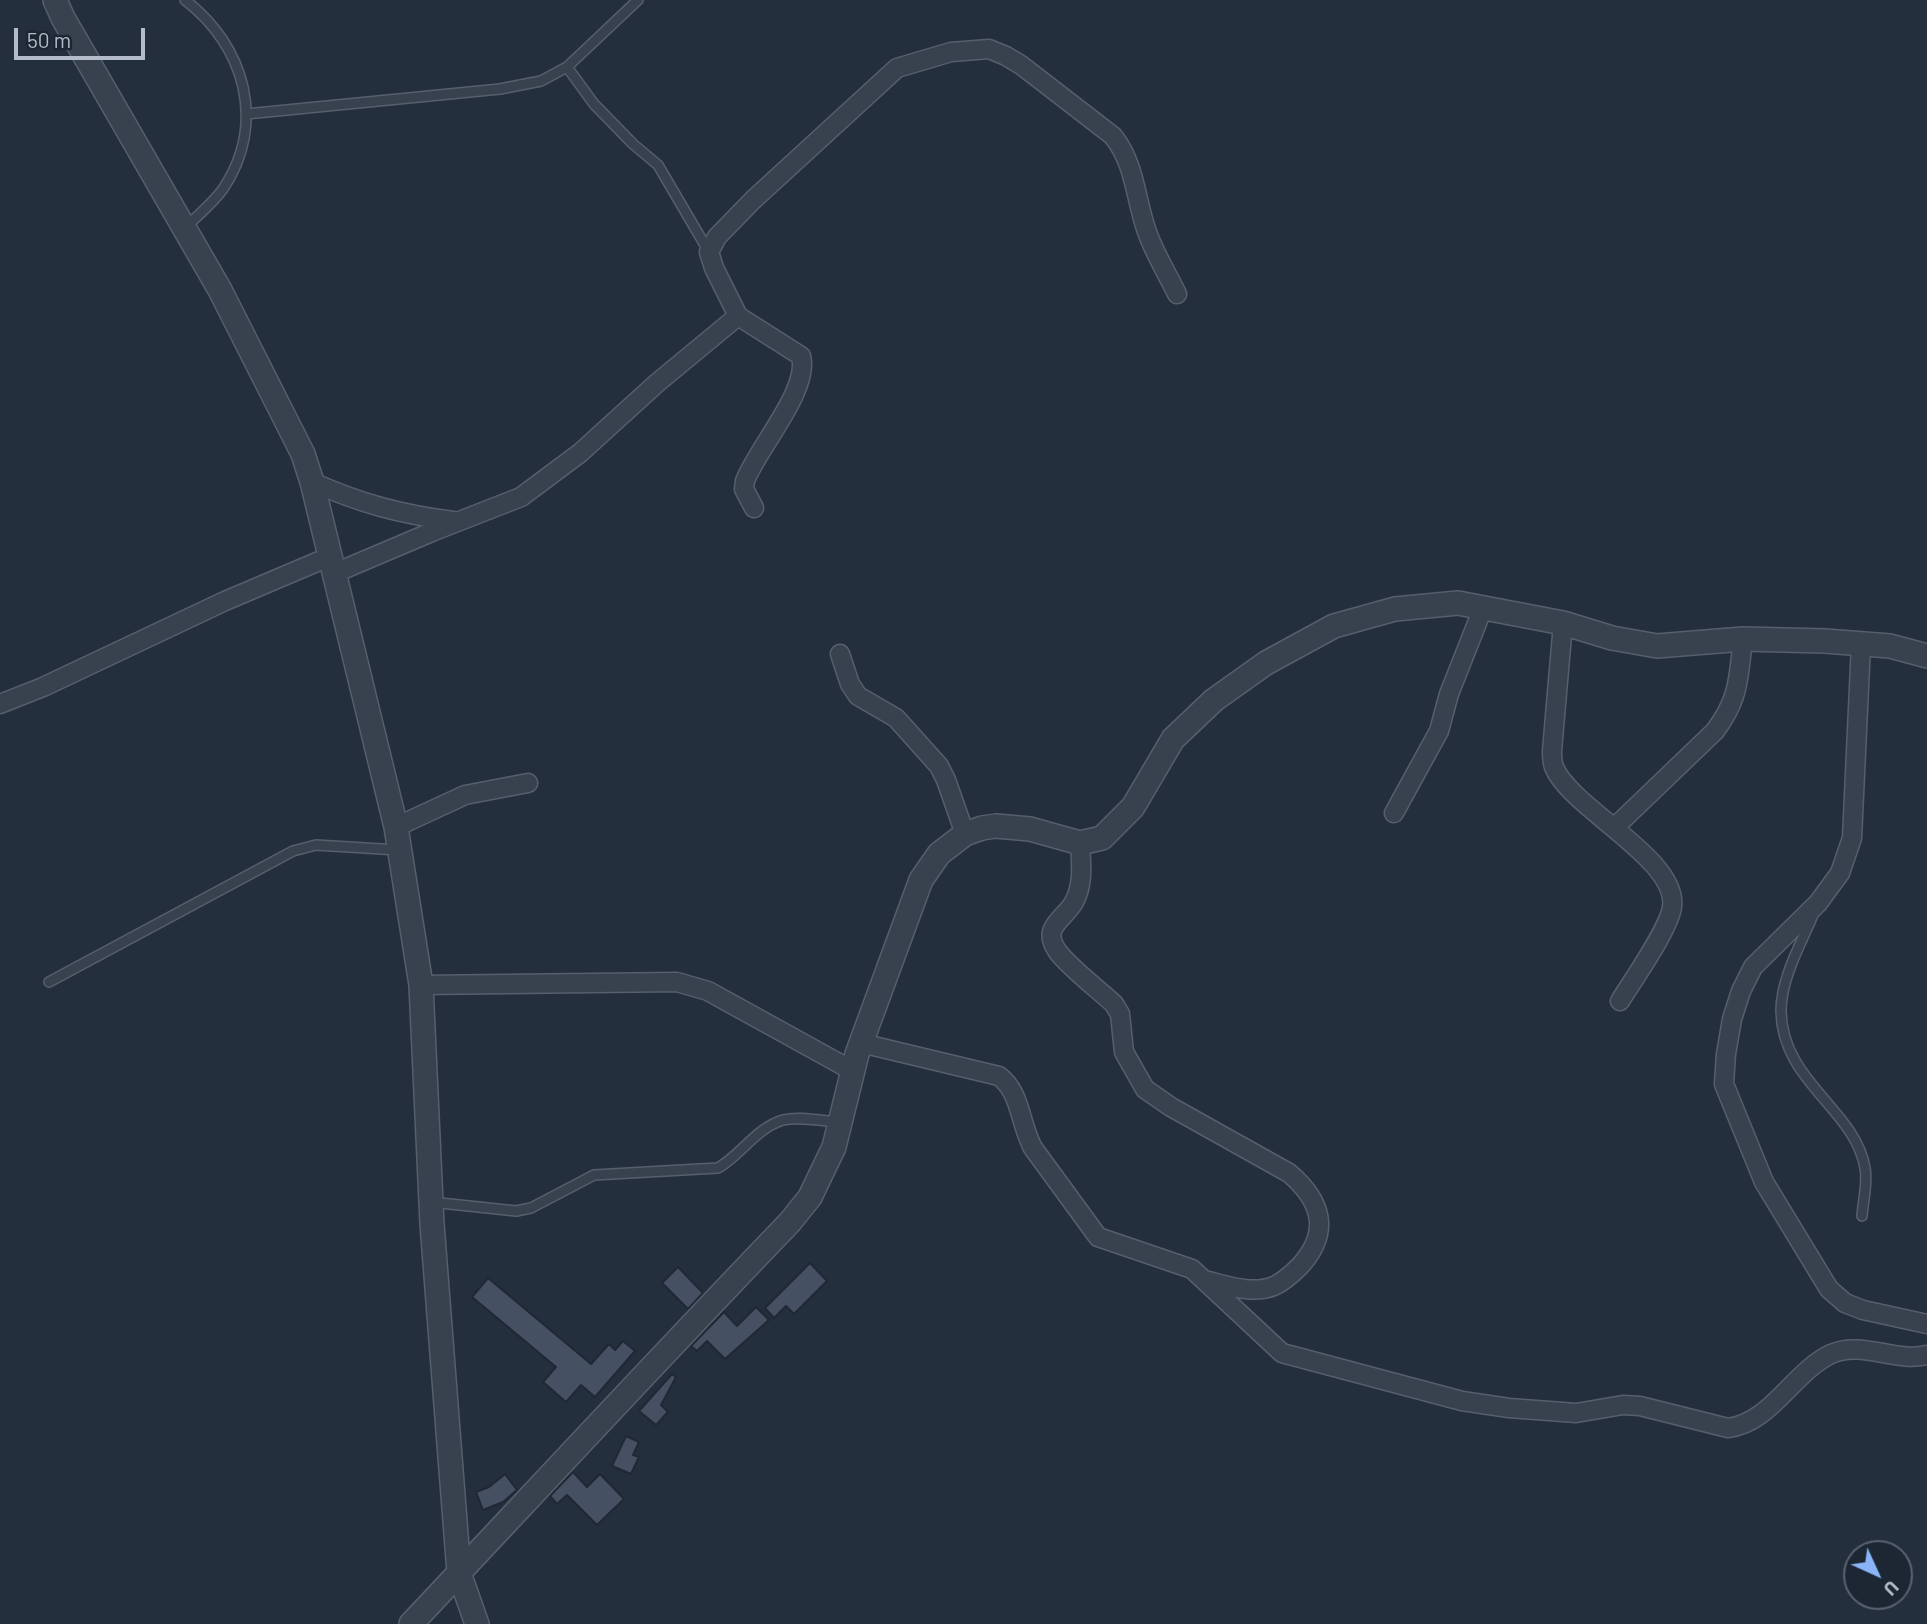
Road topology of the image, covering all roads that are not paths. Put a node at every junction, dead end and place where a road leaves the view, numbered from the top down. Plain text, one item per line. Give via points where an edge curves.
1 (55, 0) edge
2 (185, 0) edge
3 (638, 0) edge
4 (568, 67) junction
5 (246, 114) junction
6 (184, 228) junction
7 (709, 252) junction
8 (1177, 294) dead end
9 (738, 316) junction
10 (312, 482) junction
11 (754, 508) dead end
12 (459, 522) junction
13 (333, 564) junction
14 (1483, 608) junction
15 (1563, 623) junction
16 (1743, 639) junction
17 (1861, 644) junction
18 (840, 654) dead end
19 (1927, 656) edge
20 (0, 704) edge
21 (528, 782) dead end
22 (1394, 813) dead end
23 (396, 827) junction
24 (1615, 827) junction
25 (965, 834) junction
26 (1080, 843) junction
27 (400, 850) junction
28 (1818, 903) junction
29 (50, 982) dead end
30 (421, 985) junction
31 (1620, 1001) dead end
32 (861, 1043) junction
33 (853, 1071) junction
34 (839, 1122) junction
35 (431, 1202) junction
36 (1862, 1216) dead end
37 (1204, 1280) junction
38 (1927, 1324) edge
39 (1927, 1355) edge
40 (459, 1573) junction
41 (411, 1624) edge
42 (477, 1624) edge

1 - 6 street
2 - 5 lane via 227,47 237,67
3 - 4 lane
4 - 5 lane via 541,81 500,89
4 - 7 lane via 594,104 658,164
5 - 6 lane via 246,134 232,174 222,191
6 - 10 street via 303,454
7 - 8 street via 717,237 753,200 897,68 951,52 989,50 1021,65 1113,136 1124,150 1135,177 1146,231
7 - 9 street
9 - 11 street via 801,356 804,365 800,385 745,481
9 - 12 street via 549,478 521,497
10 - 12 street via 379,508
10 - 13 street
12 - 13 street
13 - 20 street via 225,601
13 - 23 street
14 - 15 street
14 - 22 street via 1449,694 1440,731
14 - 26 street via 1458,603 1370,615 1334,626 1266,663 1214,699 1173,739 1119,823 1102,838
15 - 16 street via 1657,646
15 - 24 street via 1553,766 1567,786
16 - 17 street
16 - 24 street via 1728,712
17 - 19 street
17 - 28 street via 1852,838 1840,873
18 - 25 street via 858,696 896,718 939,766
21 - 23 street via 465,795
23 - 27 street
24 - 31 street via 1665,880 1673,905
25 - 26 street via 996,826
25 - 32 street via 939,854 921,880
26 - 37 street via 1082,877 1074,902 1052,929 1052,938 1058,952 1114,1004 1120,1014 1124,1052 1145,1089 1289,1173 1306,1187 1316,1206 1317,1241 1294,1272 1274,1286 1254,1290
27 - 29 lane via 316,845 293,851
27 - 30 street
28 - 36 lane via 1785,985 1781,1009 1784,1035 1798,1068 1858,1148 1866,1169
28 - 38 street via 1753,967 1732,1019 1724,1084 1764,1182 1829,1289 1854,1307
30 - 33 street via 689,984
30 - 35 street
32 - 33 street
32 - 37 street via 999,1076 1014,1094 1033,1149 1098,1237 1192,1269
33 - 34 street
34 - 35 lane via 785,1119 768,1126 718,1168 594,1175 531,1208 504,1210
34 - 40 street via 824,1171 790,1222
35 - 40 street
37 - 39 street via 1282,1353 1462,1401 1509,1408 1576,1413 1640,1406 1740,1427 1833,1353 1844,1349
40 - 41 street
40 - 42 street

